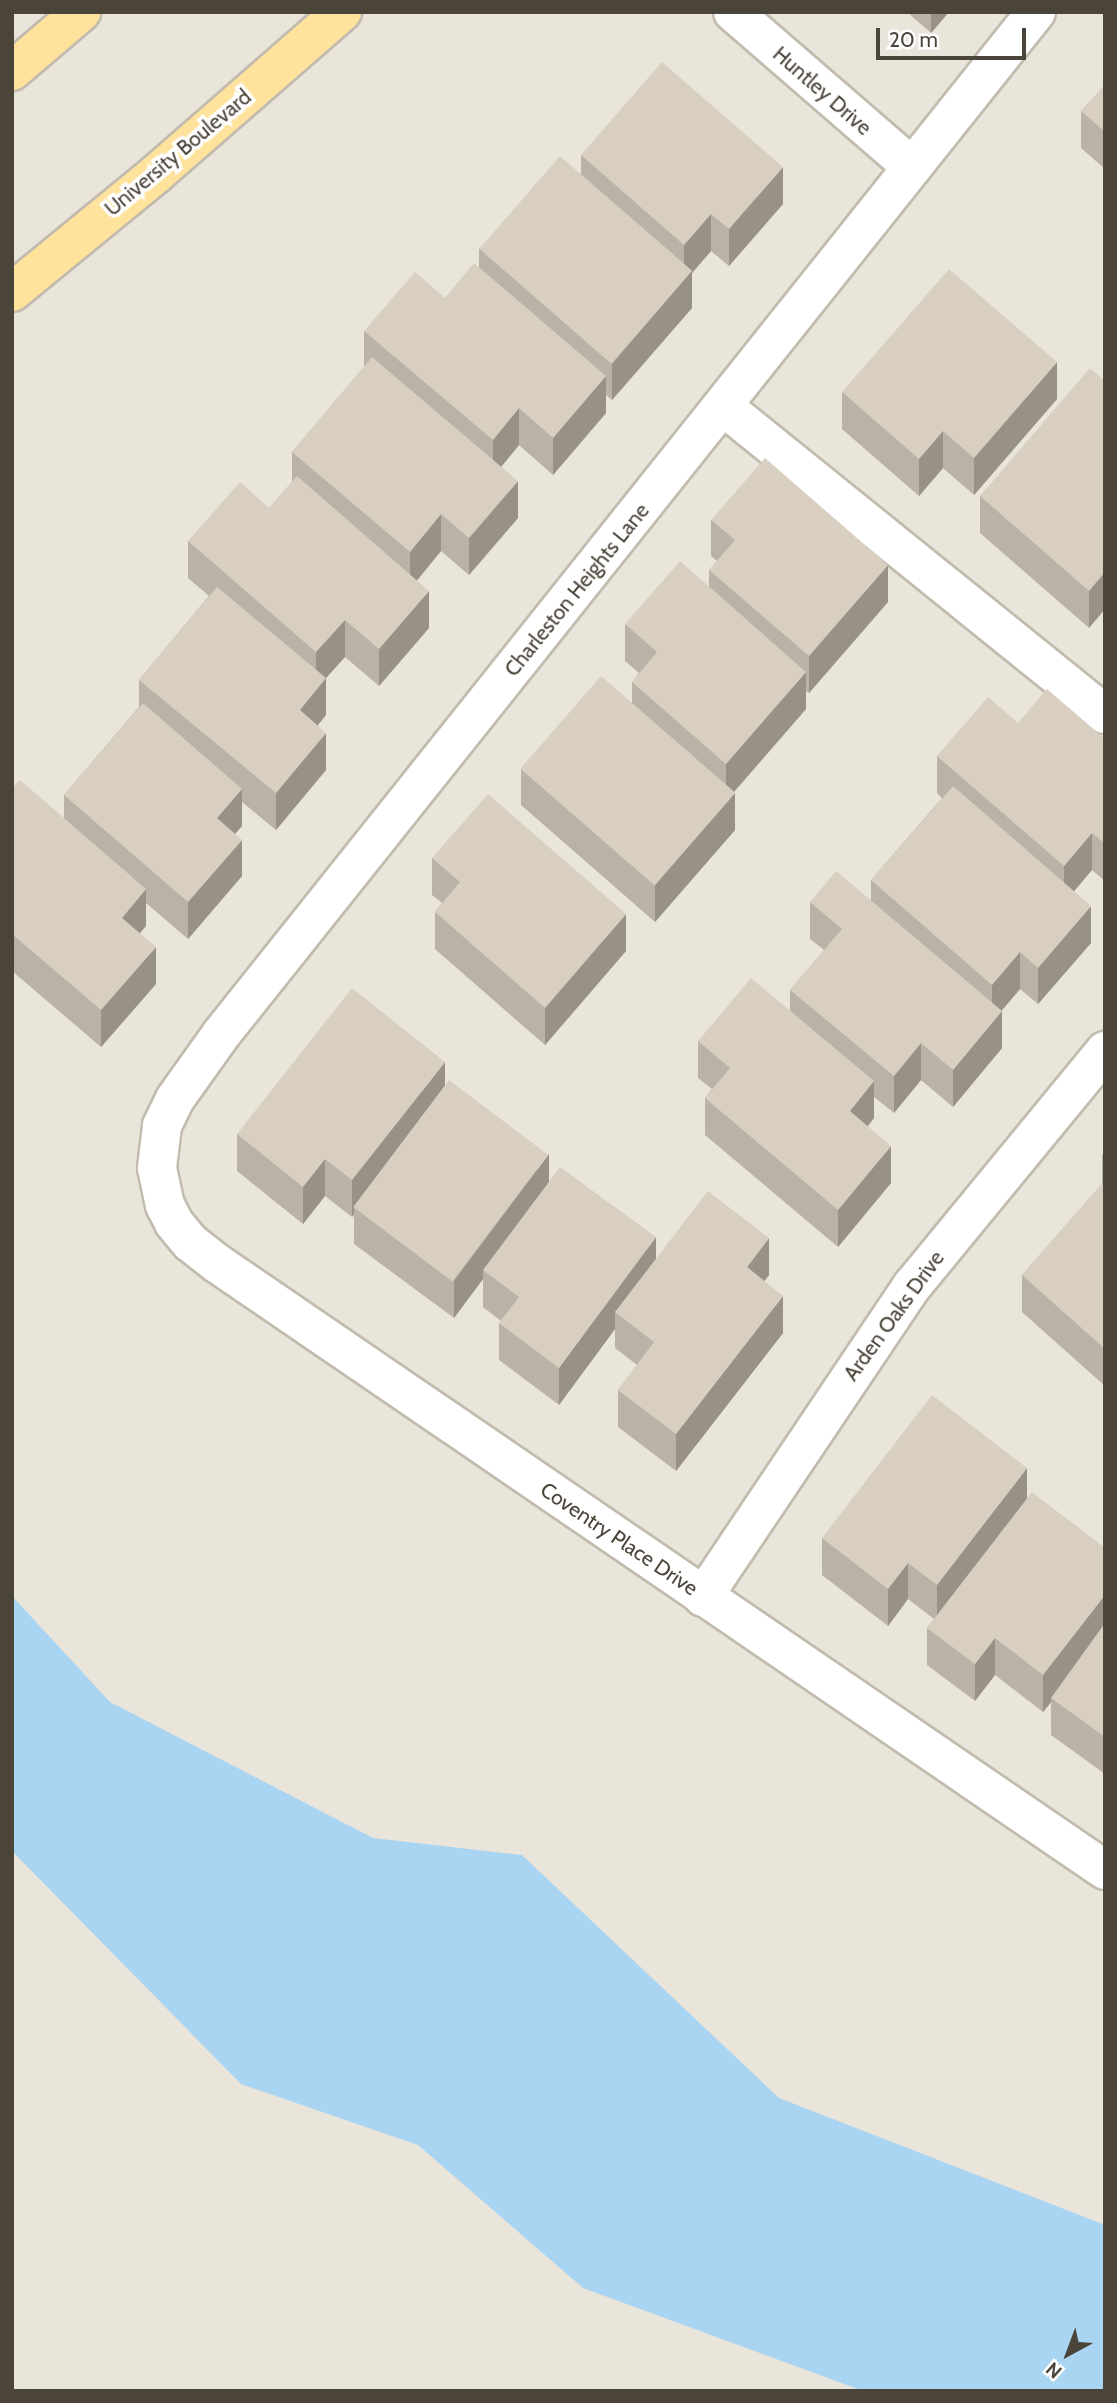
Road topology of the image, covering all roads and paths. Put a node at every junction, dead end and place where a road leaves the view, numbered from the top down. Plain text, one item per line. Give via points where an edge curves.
1 (81, 12) edge
2 (342, 12) edge
3 (733, 12) edge
4 (1036, 12) edge
5 (12, 71) edge
6 (912, 167) junction
7 (12, 292) edge
8 (724, 407) junction
9 (1105, 715) edge
10 (1105, 1051) edge
11 (159, 1186) joint
12 (703, 1597) junction
13 (1105, 1870) edge

1 - 5 main road
2 - 7 main road, University Boulevard
3 - 6 street, Huntley Drive
4 - 6 street, Charleston Heights Lane
6 - 8 street, Charleston Heights Lane
8 - 9 street
8 - 11 street, Charleston Heights Lane via 214,1044 162,1126 157,1150
10 - 12 street, Arden Oaks Drive via 912,1285
11 - 12 street, Coventry Place Drive via 174,1223 218,1264
12 - 13 street, Coventry Place Drive

